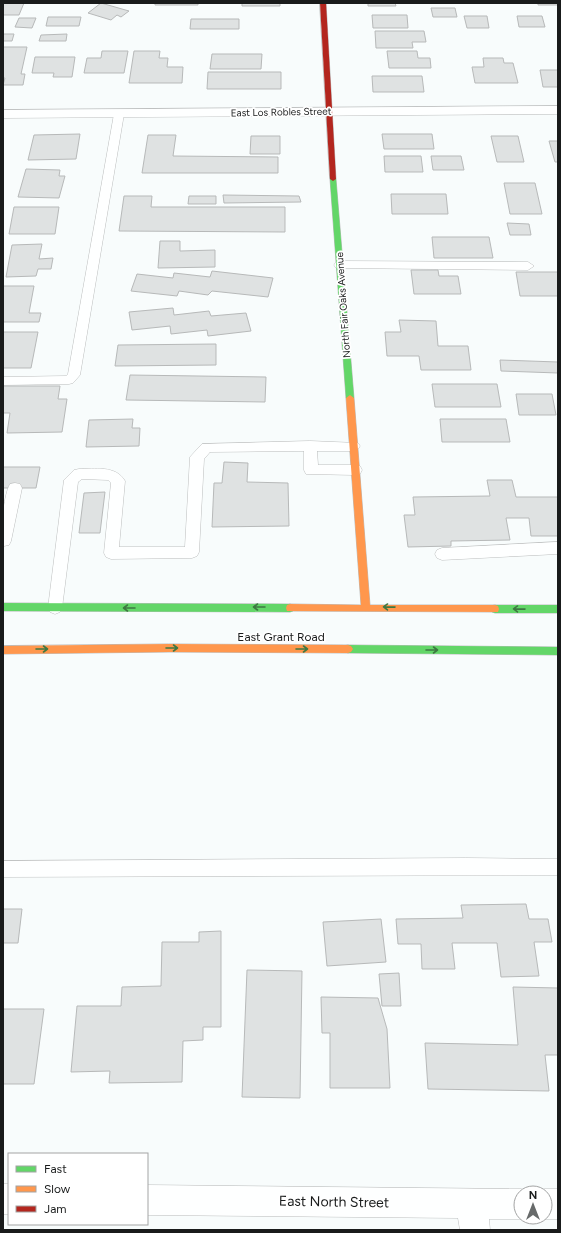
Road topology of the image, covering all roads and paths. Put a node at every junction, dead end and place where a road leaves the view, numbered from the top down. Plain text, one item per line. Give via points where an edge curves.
1 (323, 3) edge
2 (558, 110) edge
3 (328, 111) junction
4 (3, 114) edge
5 (119, 114) junction
6 (340, 266) junction
7 (528, 266) dead end
8 (3, 381) edge
9 (310, 446) junction
10 (353, 446) junction
11 (355, 470) junction
12 (15, 488) dead end
13 (4, 541) edge
14 (558, 548) edge
15 (442, 554) dead end
16 (3, 607) edge
17 (366, 607) junction
18 (55, 608) junction
19 (558, 609) edge
20 (3, 650) edge
21 (558, 651) edge
22 (558, 867) edge
23 (3, 869) edge
24 (148, 1200) edge
25 (513, 1206) edge
26 (473, 1217) edge

1 - 3 street, North Fair Oaks Avenue
2 - 3 street, East Los Robles Street
3 - 5 street, East Los Robles Street
3 - 6 street, North Fair Oaks Avenue
4 - 5 street, East Los Robles Street
5 - 8 lane via 74,375 69,380
6 - 7 lane
6 - 10 street, North Fair Oaks Avenue
9 - 10 lane
9 - 11 lane via 311,470
9 - 18 lane via 207,447 197,457 192,552 111,553 118,481 111,474 79,474 72,480
10 - 11 street, North Fair Oaks Avenue
11 - 17 street, North Fair Oaks Avenue
12 - 13 lane
14 - 15 lane
16 - 18 street
17 -> 18 street
19 -> 17 street
20 -> 21 street, East Grant Road via 169,648
22 - 23 lane
24 - 26 street, East North Street
25 - 26 street, East North Street

